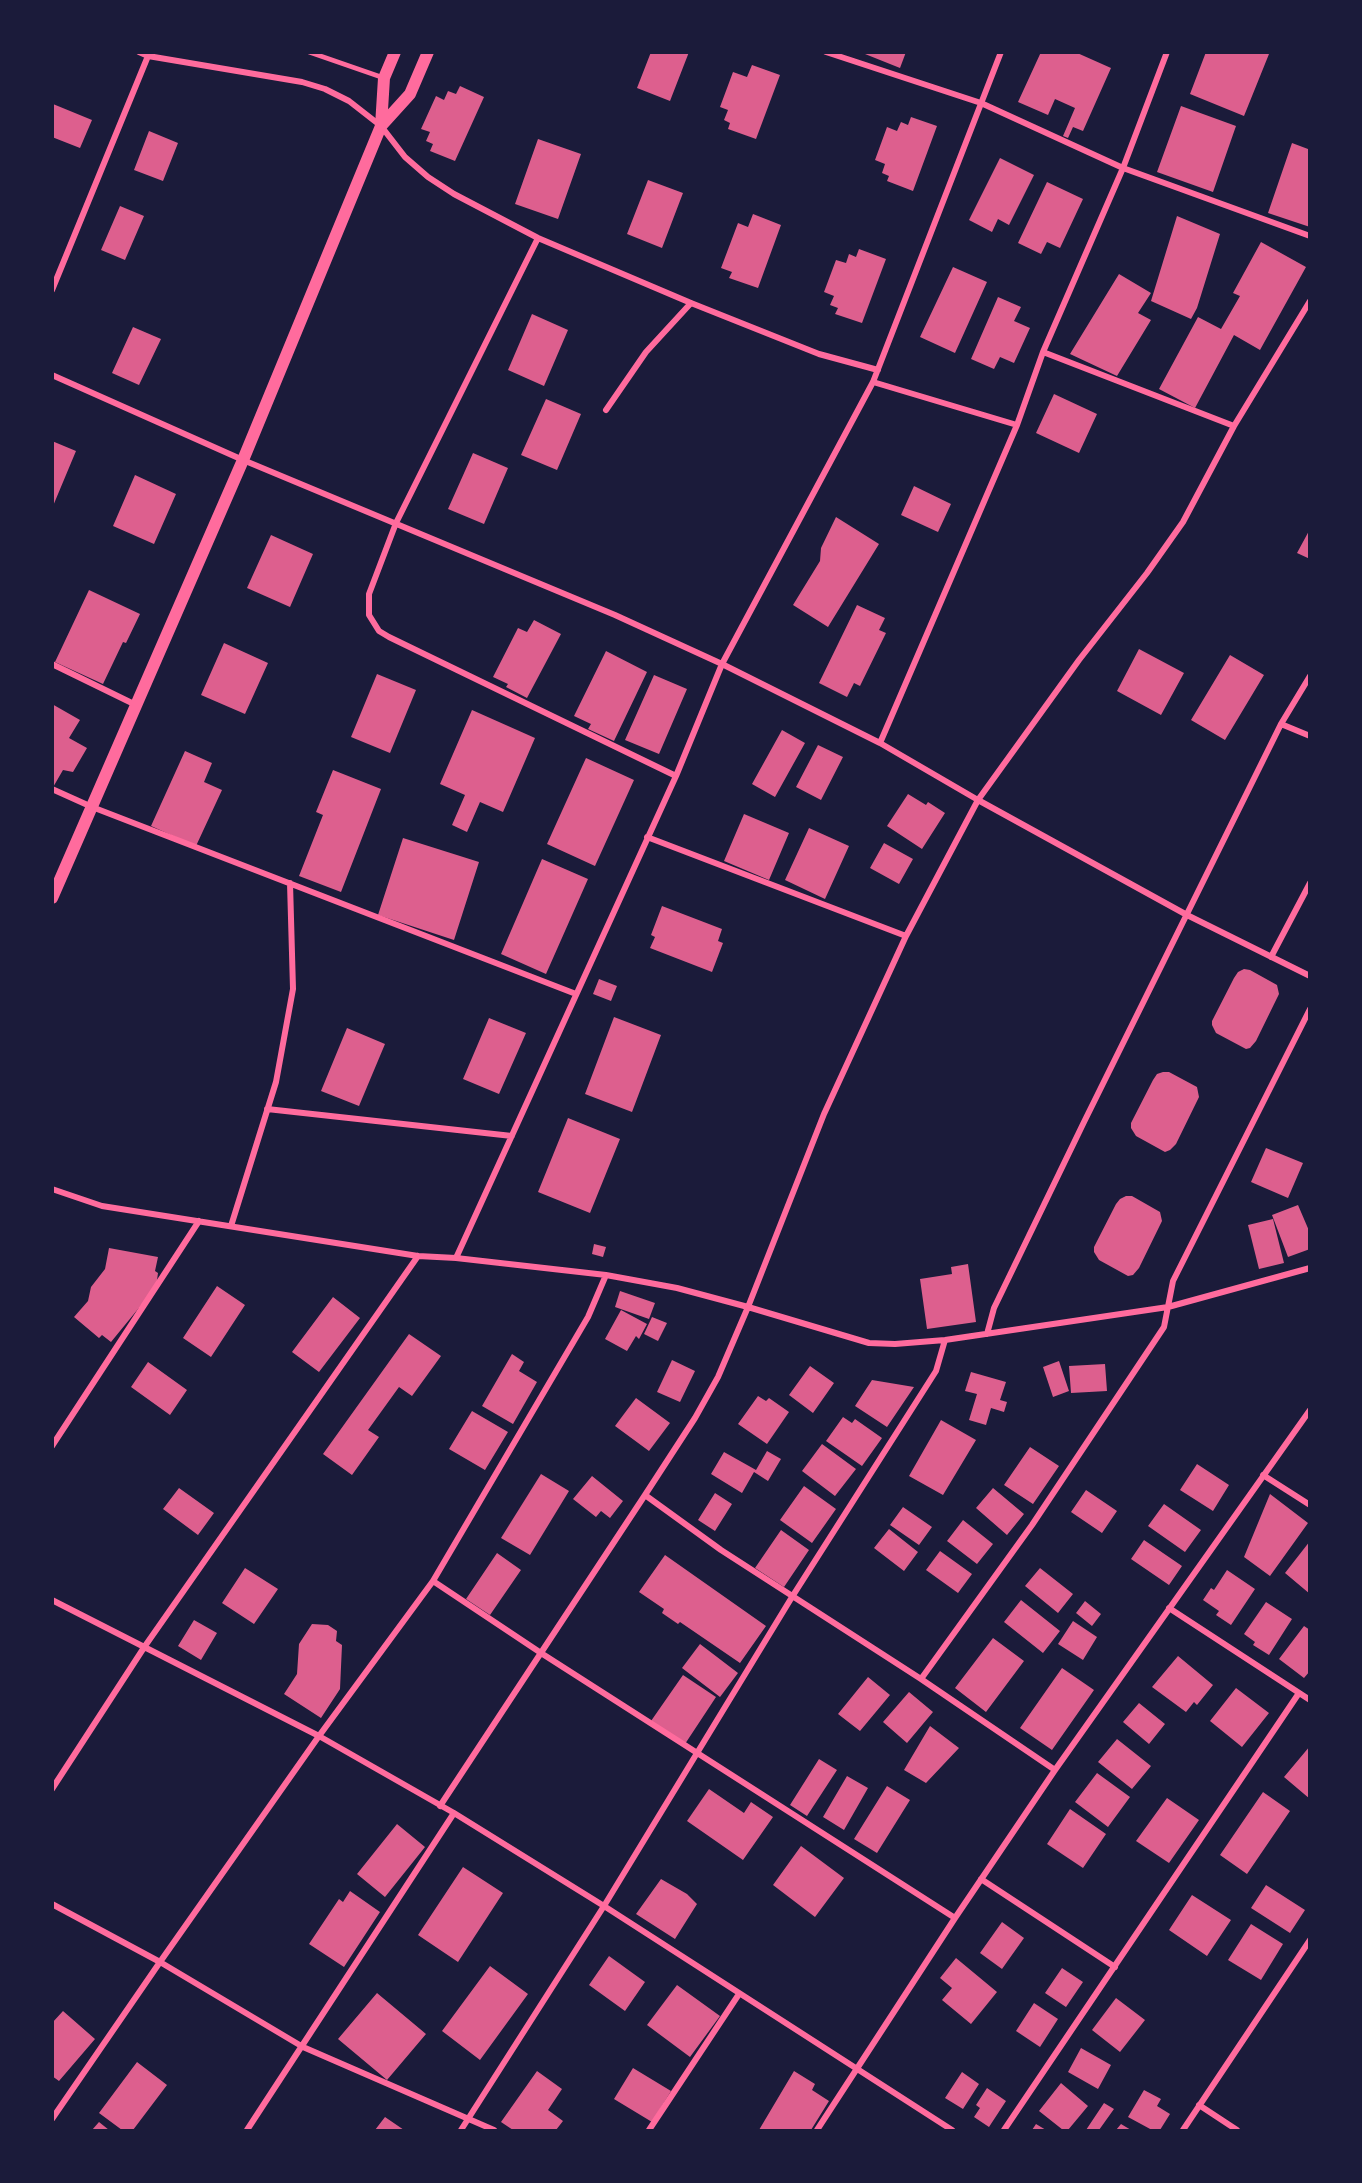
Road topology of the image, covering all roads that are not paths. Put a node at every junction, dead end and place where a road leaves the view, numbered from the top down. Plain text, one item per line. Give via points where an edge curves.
1 (139, 52) edge
2 (309, 52) edge
3 (395, 52) edge
4 (428, 52) edge
5 (826, 52) edge
6 (1001, 52) edge
7 (1167, 52) edge
8 (148, 56) junction
9 (384, 78) junction
10 (981, 103) junction
11 (381, 126) junction
12 (1123, 168) junction
13 (1310, 236) edge
14 (538, 238) junction
15 (52, 290) edge
16 (1310, 301) edge
17 (691, 303) junction
18 (1043, 352) junction
19 (878, 370) junction
20 (52, 375) edge
21 (873, 382) junction
22 (606, 410) dead end
23 (1017, 425) junction
24 (1234, 426) junction
25 (243, 460) junction
26 (396, 523) junction
27 (52, 664) edge
28 (722, 664) junction
29 (1310, 676) edge
30 (136, 705) junction
31 (1281, 724) junction
32 (1310, 736) edge
33 (880, 743) junction
34 (676, 776) junction
35 (52, 789) edge
36 (978, 800) junction
37 (92, 807) junction
38 (647, 837) junction
39 (1310, 883) edge
40 (290, 884) junction
41 (52, 898) edge
42 (1187, 915) junction
43 (906, 936) junction
44 (1271, 957) junction
45 (1310, 976) edge
46 (576, 994) junction
47 (1310, 1009) edge
48 (267, 1109) junction
49 (512, 1136) junction
50 (52, 1189) edge
51 (200, 1221) junction
52 (231, 1226) junction
53 (418, 1256) junction
54 (456, 1258) junction
55 (1310, 1268) edge
56 (606, 1275) junction
57 (748, 1307) junction
58 (1168, 1307) junction
59 (987, 1334) junction
60 (945, 1340) junction
61 (1310, 1410) edge
62 (52, 1446) edge
63 (1263, 1474) junction
64 (645, 1495) junction
65 (1310, 1505) edge
66 (433, 1581) junction
67 (792, 1597) junction
68 (52, 1600) edge
69 (1169, 1608) junction
70 (145, 1647) junction
71 (541, 1653) junction
72 (921, 1679) junction
73 (1299, 1694) junction
74 (1310, 1700) edge
75 (319, 1736) junction
76 (696, 1753) junction
77 (1055, 1770) junction
78 (52, 1789) edge
79 (440, 1806) junction
80 (454, 1813) junction
81 (981, 1879) junction
82 (52, 1904) edge
83 (603, 1906) junction
84 (955, 1918) junction
85 (1310, 1940) edge
86 (160, 1962) junction
87 (1115, 1967) junction
88 (739, 1994) junction
89 (303, 2046) junction
90 (856, 2070) junction
91 (1199, 2105) junction
92 (52, 2119) edge
93 (468, 2119) junction
94 (247, 2130) edge
95 (461, 2130) edge
96 (494, 2130) edge
97 (649, 2130) edge
98 (817, 2130) edge
99 (952, 2130) edge
100 (1004, 2130) edge
101 (1183, 2130) edge
102 (1237, 2130) edge

1 - 8 street
2 - 9 lane
3 - 9 main road
4 - 11 main road via 410,94
5 - 10 street
6 - 10 street
7 - 12 street
8 - 11 street via 326,89
8 - 15 street
9 - 11 main road
10 - 12 street
10 - 19 street
11 - 14 street via 405,157 428,177
11 - 25 main road
12 - 13 street
12 - 18 street
14 - 17 street
14 - 26 street
16 - 24 street
17 - 19 street via 819,354
17 - 22 street via 646,352
18 - 23 street
18 - 24 street
19 - 21 street
20 - 25 street
21 - 23 street
21 - 28 street
23 - 33 street
24 - 36 street via 1184,522
25 - 26 street
25 - 30 main road
26 - 28 street
26 - 34 street via 369,594 369,615 379,631
27 - 30 street
28 - 33 street
28 - 34 street
29 - 31 street
30 - 37 main road
31 - 32 street
31 - 42 street
33 - 36 street
34 - 38 street
35 - 37 street
36 - 42 street
36 - 43 street
37 - 40 street
37 - 41 main road
38 - 43 street
38 - 46 street
39 - 44 street
40 - 46 street
40 - 48 street via 293,989 276,1082
42 - 44 street
42 - 59 street via 994,1308
43 - 57 street via 824,1114
44 - 45 street
46 - 49 street
47 - 58 street via 1173,1281
48 - 49 street
48 - 52 street
49 - 54 street
50 - 51 street via 102,1206
51 - 52 street
51 - 62 street
52 - 53 street
53 - 54 street
53 - 70 street
54 - 56 street
55 - 58 street
56 - 57 street
56 - 66 street via 588,1317
57 - 60 street via 869,1343
57 - 64 street via 718,1377
58 - 59 street
58 - 72 street via 1164,1327 1032,1525
59 - 60 street
60 - 67 street via 936,1371
61 - 63 street
63 - 65 street
63 - 69 street
64 - 67 street
64 - 71 street
66 - 71 street
66 - 75 street
67 - 72 street
67 - 76 street
68 - 70 street
69 - 73 street
69 - 77 street
70 - 75 street
70 - 78 street
71 - 76 street
71 - 79 street
72 - 77 street
73 - 74 street
73 - 87 street
75 - 79 street
75 - 86 street
76 - 83 street
76 - 84 street
77 - 81 street
79 - 80 street
80 - 83 street
80 - 89 street
81 - 84 street
81 - 87 street
82 - 86 street
83 - 88 street
83 - 93 street
84 - 90 street
85 - 91 street
86 - 89 street
86 - 92 street
87 - 100 street
88 - 90 street
88 - 97 street
89 - 93 street
89 - 94 street
90 - 98 street
90 - 99 street
91 - 101 street
91 - 102 street
93 - 95 street
93 - 96 street

